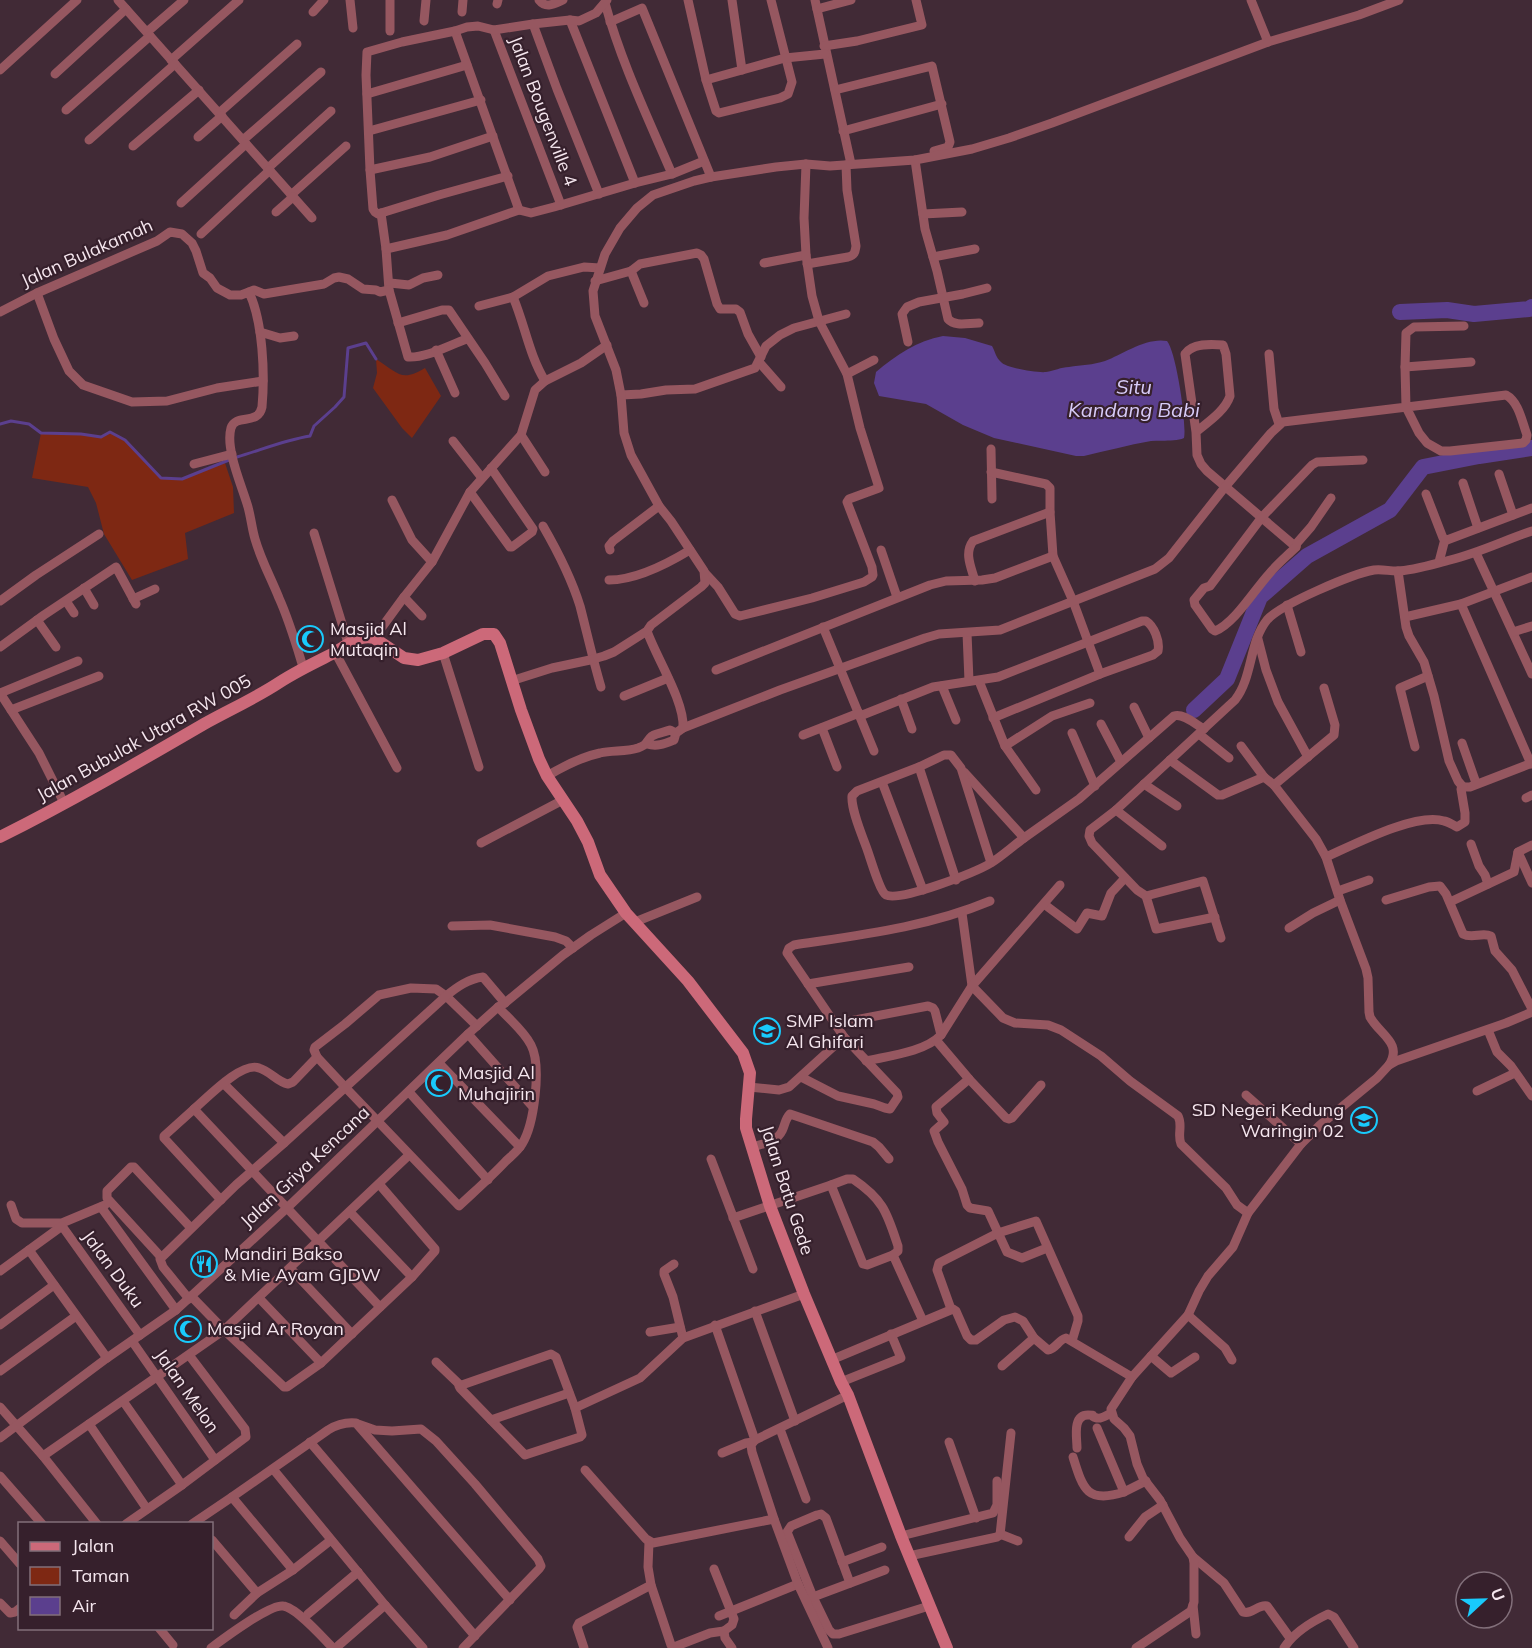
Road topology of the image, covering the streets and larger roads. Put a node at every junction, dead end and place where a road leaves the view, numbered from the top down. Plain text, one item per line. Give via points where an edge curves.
1 (78, 0) edge
2 (184, 0) edge
3 (239, 0) edge
4 (324, 0) edge
5 (350, 0) edge
6 (390, 0) edge
7 (426, 0) edge
8 (463, 0) edge
9 (539, 0) edge
10 (563, 0) edge
11 (688, 0) edge
12 (732, 0) edge
13 (771, 0) edge
14 (851, 0) edge
15 (916, 0) edge
16 (1251, 0) edge
17 (1399, 0) edge
18 (606, 2) edge
19 (124, 4) edge
20 (816, 5) edge
21 (313, 12) dead end
22 (462, 12) dead end
23 (570, 20) junction
24 (424, 21) dead end
25 (610, 21) junction
26 (533, 24) junction
27 (353, 28) dead end
28 (494, 30) junction
29 (390, 31) dead end
30 (455, 32) junction
31 (148, 34) junction
32 (1268, 42) junction
33 (297, 44) dead end
34 (825, 50) junction
35 (785, 58) junction
36 (173, 62) junction
37 (467, 65) junction
38 (0, 70) edge
39 (742, 70) junction
40 (321, 72) dead end
41 (55, 74) dead end
42 (705, 80) junction
43 (199, 90) junction
44 (834, 90) junction
45 (367, 94) junction
46 (481, 100) junction
47 (942, 104) junction
48 (66, 110) dead end
49 (331, 111) dead end
50 (220, 115) junction
51 (843, 130) junction
52 (369, 131) junction
53 (493, 136) junction
54 (198, 137) dead end
55 (89, 140) dead end
56 (244, 142) junction
57 (133, 146) dead end
58 (346, 146) dead end
59 (915, 160) junction
60 (704, 161) junction
61 (849, 163) junction
62 (806, 164) junction
63 (269, 169) junction
64 (370, 170) junction
65 (672, 174) junction
66 (508, 176) junction
67 (711, 177) junction
68 (635, 183) junction
69 (599, 194) junction
70 (292, 196) junction
71 (181, 203) dead end
72 (561, 205) junction
73 (519, 210) junction
74 (276, 212) dead end
75 (962, 212) dead end
76 (381, 213) junction
77 (923, 214) junction
78 (312, 219) dead end
79 (201, 234) dead end
80 (386, 249) junction
81 (975, 249) dead end
82 (933, 257) junction
83 (806, 260) junction
84 (764, 263) dead end
85 (600, 267) junction
86 (631, 271) junction
87 (438, 274) dead end
88 (595, 281) junction
89 (389, 286) junction
90 (987, 288) dead end
91 (249, 292) junction
92 (37, 293) junction
93 (513, 297) junction
94 (944, 298) junction
95 (644, 303) dead end
96 (479, 306) dead end
97 (0, 312) edge
98 (846, 314) dead end
99 (819, 321) junction
100 (398, 323) junction
101 (979, 323) dead end
102 (1464, 326) dead end
103 (260, 332) junction
104 (294, 336) dead end
105 (467, 339) junction
106 (908, 342) dead end
107 (607, 345) junction
108 (436, 350) junction
109 (1269, 354) dead end
110 (760, 360) junction
111 (874, 360) dead end
112 (1471, 362) dead end
113 (1405, 367) junction
114 (847, 374) junction
115 (263, 381) junction
116 (545, 381) junction
117 (781, 387) dead end
118 (454, 393) dead end
119 (621, 395) junction
120 (504, 396) dead end
121 (1406, 407) junction
122 (1280, 424) junction
123 (1196, 432) junction
124 (521, 435) junction
125 (453, 441) dead end
126 (991, 449) dead end
127 (231, 454) junction
128 (1363, 460) dead end
129 (194, 464) dead end
130 (490, 468) junction
131 (545, 472) dead end
132 (991, 472) junction
133 (1499, 474) dead end
134 (482, 478) junction
135 (1463, 483) dead end
136 (1225, 487) junction
137 (470, 492) junction
138 (1426, 494) dead end
139 (1331, 498) dead end
140 (992, 499) dead end
141 (392, 500) dead end
142 (659, 506) junction
143 (1532, 508) edge
144 (1050, 512) junction
145 (1514, 515) junction
146 (1262, 517) junction
147 (543, 526) dead end
148 (1478, 528) junction
149 (1532, 531) edge
150 (314, 533) dead end
151 (99, 534) dead end
152 (1445, 540) junction
153 (1296, 547) junction
154 (610, 550) dead end
155 (690, 550) junction
156 (881, 550) dead end
157 (1476, 553) junction
158 (1053, 556) junction
159 (432, 562) junction
160 (1439, 562) junction
161 (704, 571) junction
162 (1398, 571) junction
163 (1532, 577) edge
164 (609, 580) dead end
165 (975, 580) junction
166 (84, 588) junction
167 (155, 589) dead end
168 (1494, 591) junction
169 (404, 597) junction
170 (897, 597) junction
171 (66, 600) junction
172 (0, 601) edge
173 (1073, 601) junction
174 (1461, 604) junction
175 (94, 605) dead end
176 (1287, 605) junction
177 (74, 613) dead end
178 (422, 616) dead end
179 (1405, 617) junction
180 (37, 620) junction
181 (1532, 626) edge
182 (824, 627) junction
183 (647, 631) junction
184 (1513, 632) junction
185 (967, 633) junction
186 (1258, 637) junction
187 (374, 638) junction
188 (1088, 642) junction
189 (348, 643) junction
190 (0, 646) edge
191 (56, 647) dead end
192 (335, 652) junction
193 (1301, 652) dead end
194 (443, 653) junction
195 (592, 660) junction
196 (78, 661) dead end
197 (303, 667) junction
198 (840, 669) junction
199 (716, 670) dead end
200 (1531, 670) edge
201 (1100, 674) junction
202 (99, 676) dead end
203 (1428, 676) junction
204 (668, 678) junction
205 (511, 681) junction
206 (969, 681) junction
207 (979, 681) junction
208 (942, 686) junction
209 (601, 687) dead end
210 (1324, 688) dead end
211 (0, 693) edge
212 (624, 696) dead end
213 (901, 699) junction
214 (1090, 703) dead end
215 (1134, 707) dead end
216 (11, 710) junction
217 (859, 714) junction
218 (993, 718) junction
219 (956, 720) dead end
220 (1101, 724) dead end
221 (822, 728) junction
222 (912, 729) dead end
223 (1200, 729) junction
224 (680, 731) junction
225 (1072, 734) dead end
226 (803, 735) dead end
227 (1149, 738) junction
228 (1462, 743) dead end
229 (1005, 746) junction
230 (1241, 746) dead end
231 (1415, 747) dead end
232 (874, 751) dead end
233 (1229, 758) dead end
234 (1308, 758) junction
235 (1170, 760) junction
236 (1121, 762) junction
237 (1531, 763) edge
238 (479, 767) dead end
239 (837, 767) dead end
240 (919, 767) junction
241 (397, 768) dead end
242 (961, 768) junction
243 (548, 776) junction
244 (1264, 777) junction
245 (882, 782) junction
246 (1476, 783) junction
247 (1144, 784) junction
248 (1274, 785) junction
249 (1095, 786) junction
250 (1463, 787) junction
251 (1036, 790) dead end
252 (563, 800) junction
253 (64, 803) junction
254 (1177, 806) dead end
255 (1116, 810) junction
256 (0, 837) edge
257 (1023, 838) junction
258 (481, 843) dead end
259 (1471, 844) dead end
260 (1532, 845) edge
261 (1162, 846) dead end
262 (1518, 852) junction
263 (1326, 856) junction
264 (991, 863) junction
265 (1125, 878) junction
266 (956, 880) junction
267 (1369, 880) dead end
268 (1532, 883) edge
269 (1488, 884) junction
270 (1060, 885) dead end
271 (923, 890) junction
272 (1339, 895) junction
273 (1146, 896) junction
274 (697, 897) dead end
275 (1386, 900) dead end
276 (990, 901) dead end
277 (1450, 902) junction
278 (1044, 904) junction
279 (962, 913) junction
280 (630, 917) junction
281 (1215, 917) junction
282 (452, 926) dead end
283 (1289, 928) dead end
284 (1221, 938) dead end
285 (573, 948) junction
286 (909, 967) dead end
287 (808, 984) junction
288 (972, 986) junction
289 (446, 996) junction
290 (501, 1005) junction
291 (1532, 1010) edge
292 (834, 1024) junction
293 (477, 1026) junction
294 (1488, 1030) junction
295 (468, 1034) junction
296 (844, 1037) junction
297 (938, 1038) junction
298 (317, 1057) junction
299 (866, 1061) junction
300 (439, 1063) junction
301 (1389, 1065) junction
302 (1515, 1073) junction
303 (801, 1077) junction
304 (969, 1079) junction
305 (224, 1084) junction
306 (1041, 1085) dead end
307 (345, 1087) junction
308 (749, 1087) junction
309 (1477, 1091) dead end
310 (409, 1092) junction
311 (1246, 1095) dead end
312 (1532, 1096) edge
313 (533, 1107) junction
314 (194, 1109) junction
315 (378, 1121) junction
316 (284, 1143) junction
317 (1301, 1144) junction
318 (520, 1147) junction
319 (752, 1147) junction
320 (410, 1155) junction
321 (711, 1159) dead end
322 (889, 1159) dead end
323 (252, 1171) junction
324 (488, 1180) junction
325 (379, 1184) junction
326 (831, 1185) junction
327 (221, 1200) junction
328 (105, 1205) junction
329 (11, 1206) dead end
330 (770, 1206) junction
331 (286, 1208) junction
332 (350, 1212) junction
333 (1248, 1213) junction
334 (733, 1218) junction
335 (62, 1224) junction
336 (191, 1228) junction
337 (998, 1233) junction
338 (319, 1242) junction
339 (1047, 1248) junction
340 (29, 1250) junction
341 (893, 1256) junction
342 (161, 1257) junction
343 (674, 1264) dead end
344 (290, 1268) junction
345 (753, 1269) dead end
346 (0, 1270) edge
347 (412, 1277) junction
348 (54, 1285) junction
349 (804, 1294) junction
350 (190, 1297) junction
351 (259, 1298) junction
352 (380, 1307) junction
353 (951, 1309) junction
354 (176, 1310) junction
355 (755, 1311) junction
356 (1188, 1315) junction
357 (76, 1316) junction
358 (923, 1321) junction
359 (0, 1325) edge
360 (715, 1325) junction
361 (224, 1330) junction
362 (650, 1332) dead end
363 (681, 1333) junction
364 (352, 1334) junction
365 (891, 1334) junction
366 (136, 1338) junction
367 (1034, 1338) junction
368 (1072, 1341) junction
369 (189, 1355) junction
370 (1150, 1356) junction
371 (1194, 1357) dead end
372 (107, 1358) junction
373 (831, 1360) junction
374 (1232, 1360) dead end
375 (436, 1362) dead end
376 (321, 1363) junction
377 (1002, 1366) dead end
378 (0, 1371) edge
379 (157, 1377) junction
380 (1132, 1377) junction
381 (841, 1382) junction
382 (460, 1385) junction
383 (569, 1393) junction
384 (848, 1395) junction
385 (123, 1401) junction
386 (0, 1407) edge
387 (574, 1408) junction
388 (1111, 1413) junction
389 (490, 1420) junction
390 (795, 1421) junction
391 (356, 1423) junction
392 (89, 1424) junction
393 (16, 1426) junction
394 (1097, 1428) dead end
395 (780, 1429) junction
396 (1011, 1433) dead end
397 (0, 1438) edge
398 (754, 1441) junction
399 (310, 1442) junction
400 (949, 1442) dead end
401 (722, 1453) dead end
402 (43, 1456) junction
403 (215, 1460) junction
404 (273, 1469) junction
405 (585, 1470) dead end
406 (0, 1476) edge
407 (997, 1481) dead end
408 (1146, 1481) junction
409 (182, 1485) junction
410 (1124, 1492) junction
411 (232, 1497) junction
412 (806, 1498) dead end
413 (1163, 1505) junction
414 (147, 1509) junction
415 (976, 1518) junction
416 (774, 1519) junction
417 (40, 1522) edge
418 (95, 1522) edge
419 (129, 1522) edge
420 (196, 1522) edge
421 (1000, 1534) junction
422 (901, 1536) junction
423 (1129, 1537) dead end
424 (331, 1540) junction
425 (0, 1541) edge
426 (213, 1541) edge
427 (649, 1542) junction
428 (1018, 1542) dead end
429 (882, 1547) dead end
430 (909, 1556) junction
431 (1193, 1557) junction
432 (18, 1562) edge
433 (842, 1562) junction
434 (714, 1569) dead end
435 (293, 1570) junction
436 (885, 1570) dead end
437 (358, 1572) junction
438 (850, 1583) junction
439 (798, 1584) junction
440 (651, 1585) junction
441 (257, 1593) junction
442 (813, 1597) junction
443 (510, 1600) junction
444 (0, 1603) edge
445 (385, 1605) junction
446 (1193, 1605) junction
447 (929, 1606) junction
448 (18, 1610) edge
449 (731, 1611) junction
450 (308, 1614) dead end
451 (234, 1615) dead end
452 (718, 1616) dead end
453 (160, 1630) edge
454 (724, 1631) junction
455 (1196, 1634) dead end
456 (475, 1636) junction
457 (1290, 1638) junction
458 (173, 1645) dead end
459 (417, 1646) edge
460 (335, 1647) edge
461 (211, 1648) edge
462 (463, 1648) edge
463 (584, 1648) edge
464 (732, 1648) edge
465 (828, 1648) edge
466 (946, 1648) edge
467 (1136, 1648) edge
468 (1284, 1648) edge
469 (1354, 1648) edge

1 - 38 street
2 - 31 street
3 - 36 street
4 - 21 street
5 - 27 street
6 - 29 street
7 - 24 street
8 - 22 street
9 - 10 street via 546,6
11 - 42 street
12 - 39 street
13 - 35 street
14 - 20 street
15 - 34 street via 922,25
16 - 32 street
17 - 32 street
18 - 23 street via 588,18
18 - 25 street
19 - 31 street
19 - 41 street
20 - 34 street
23 - 26 street
23 - 68 street
25 - 60 street via 642,8
25 - 65 street
26 - 28 street
26 - 69 street
28 - 30 street via 478,26
28 - 72 street, Jalan Bougenville 4
30 - 37 street
30 - 45 street via 367,52
31 - 36 street
31 - 48 street
32 - 59 street via 1009,138
33 - 50 street
34 - 35 street
34 - 44 street
35 - 39 street
35 - 42 street via 792,82 788,94 780,98 719,113
36 - 43 street
36 - 55 street
37 - 45 street
37 - 46 street
39 - 42 street
40 - 56 street
43 - 50 street
43 - 57 street
44 - 47 street via 932,66
44 - 51 street
45 - 52 street
46 - 52 street
46 - 53 street
47 - 51 street
47 - 61 street via 948,147
49 - 63 street
50 - 54 street
50 - 56 street
51 - 61 street
52 - 64 street
53 - 64 street via 430,157
53 - 66 street
56 - 63 street
56 - 71 street
58 - 70 street
59 - 61 street
59 - 77 street
60 - 65 street
60 - 67 street
61 - 62 street
61 - 83 street via 847,190 855,252 848,257
62 - 67 street
62 - 83 street
63 - 70 street
63 - 79 street
64 - 76 street via 373,208
65 - 68 street
66 - 73 street
66 - 76 street
67 - 85 street via 653,195 620,228
68 - 69 street
69 - 72 street
70 - 74 street
70 - 78 street
72 - 73 street via 531,213
73 - 80 street via 447,235
75 - 77 street
76 - 80 street
77 - 82 street
80 - 89 street
81 - 82 street
82 - 94 street
83 - 84 street
83 - 99 street
85 - 88 street
85 - 93 street via 548,276
86 - 88 street
86 - 95 street
86 - 110 street via 640,264 701,255 720,309 740,312
87 - 89 street via 409,285
88 - 107 street via 595,316
89 - 91 street via 380,292 363,289 339,277 324,284 264,294
89 - 100 street
90 - 94 street
91 - 92 street, Jalan Bulakamah via 230,295 217,288 203,273 192,243 182,234 170,232
91 - 103 street
92 - 97 street, Jalan Bulakamah
92 - 115 street via 69,371 83,385 132,402 167,401
93 - 96 street
93 - 116 street via 534,362
94 - 101 street via 950,322
94 - 106 street via 912,304 904,310
98 - 99 street
99 - 110 street via 780,335 766,346
99 - 114 street
100 - 105 street via 449,310
100 - 108 street via 408,357
102 - 113 street via 1409,330 1405,337
103 - 104 street via 280,338
103 - 115 street
105 - 108 street
105 - 120 street
107 - 116 street
107 - 119 street
108 - 118 street
109 - 122 street via 1274,409
110 - 117 street
110 - 119 street via 755,368 695,389
111 - 114 street
112 - 113 street
113 - 121 street
114 - 161 street via 879,488 847,502 872,567 872,578 740,616
115 - 127 street via 260,415 232,426
116 - 124 street via 535,390
119 - 142 street via 627,445
121 - 121 street via 1506,395 1515,404 1526,440 1474,450 1441,451 1419,433
121 - 122 street
122 - 136 street
123 - 123 street via 1229,400 1222,345 1196,346 1185,354
123 - 136 street via 1199,460
124 - 130 street
124 - 131 street
125 - 134 street
126 - 132 street
127 - 129 street
127 - 197 street via 255,539
128 - 146 street via 1317,462
130 - 134 street
130 - 137 street via 532,532 510,547
132 - 140 street
132 - 144 street via 1048,485
133 - 145 street
134 - 137 street
135 - 148 street
136 - 146 street
136 - 173 street via 1161,565
137 - 159 street
138 - 152 street
139 - 153 street
141 - 159 street via 412,540
142 - 154 street via 613,541
142 - 155 street
143 - 145 street
144 - 158 street
144 - 165 street via 973,541 968,553
145 - 148 street
146 - 153 street
146 - 153 street via 1210,586 1194,600 1212,630 1220,628 1240,610
147 - 195 street via 580,606
148 - 152 street
149 - 157 street
150 - 189 street
151 - 172 street
152 - 160 street
155 - 161 street
155 - 164 street via 655,569
156 - 170 street
157 - 160 street
157 - 168 street
158 - 165 street via 995,578
158 - 173 street
159 - 169 street
160 - 162 street
161 - 183 street via 701,587
162 - 176 street via 1377,569 1358,574
162 - 179 street
163 - 168 street
165 - 170 street via 945,581
166 - 167 street via 116,567 134,601
166 - 171 street
166 - 175 street
168 - 174 street
168 - 184 street
169 - 178 street
169 - 187 street
170 - 182 street
171 - 177 street
171 - 180 street
173 - 185 street via 1000,630
173 - 188 street
174 - 179 street
174 - 237 street
176 - 186 street via 1268,619
176 - 193 street
179 - 203 street via 1409,636
180 - 190 street
180 - 191 street
181 - 184 street
182 - 198 street
182 - 199 street
183 - 195 street via 614,652
183 - 204 street
184 - 200 street
185 - 198 street via 939,634
185 - 206 street
186 - 223 street via 1239,695
186 - 234 street via 1274,695
187 - 189 street
187 - 194 street, Jalan Batu Gede via 404,658 418,660
188 - 201 street
188 - 201 street via 1142,621 1152,625 1159,644 1156,653
188 - 207 street
189 - 192 street, Jalan Bubulak Utara RW 005
192 - 197 street, Jalan Bubulak Utara RW 005
192 - 241 street
194 - 205 street, Jalan Batu Gede via 483,634 494,634
194 - 238 street
195 - 205 street
195 - 209 street
196 - 211 street
197 - 253 street, Jalan Bubulak Utara RW 005
198 - 217 street
198 - 224 street
201 - 218 street
202 - 216 street
203 - 231 street via 1400,688
203 - 250 street via 1449,761
204 - 212 street
204 - 224 street via 681,712
205 - 243 street, Jalan Batu Gede
206 - 207 street
206 - 208 street
207 - 218 street
208 - 213 street
208 - 219 street
210 - 234 street via 1335,732
211 - 216 street
213 - 217 street
213 - 222 street
214 - 229 street via 1052,716
215 - 227 street
216 - 253 street via 39,753
217 - 221 street
217 - 232 street
218 - 229 street
220 - 236 street
221 - 226 street
221 - 239 street
223 - 227 street via 1178,714
223 - 233 street
223 - 235 street
224 - 243 street via 674,740 586,757
225 - 249 street
227 - 236 street
228 - 246 street
229 - 251 street
230 - 244 street
234 - 248 street
235 - 244 street via 1218,795
235 - 247 street
236 - 249 street
237 - 246 street
240 - 242 street via 948,754
240 - 245 street
240 - 266 street
242 - 257 street
242 - 264 street
243 - 252 street, Jalan Batu Gede
244 - 248 street
245 - 271 street
245 - 271 street via 857,792 852,800 883,892 893,896
246 - 250 street
247 - 254 street
247 - 255 street
248 - 263 street
249 - 257 street
250 - 263 street via 1465,822 1460,826 1434,820 1410,823
252 - 258 street
252 - 280 street, Jalan Batu Gede via 588,842 600,875
253 - 256 street, Jalan Bubulak Utara RW 005
255 - 261 street
255 - 265 street via 1090,830 1089,836
257 - 264 street
259 - 269 street
260 - 262 street
262 - 268 street
262 - 269 street via 1515,870
263 - 272 street
264 - 266 street
265 - 273 street
265 - 278 street via 1111,893 1102,916 1087,913 1077,929
266 - 271 street
267 - 272 street
269 - 277 street
270 - 278 street
272 - 283 street
272 - 301 street via 1366,969 1370,1017 1394,1050
273 - 281 street via 1156,929
273 - 281 street via 1203,881
274 - 280 street, Jalan Griya Kencana
275 - 277 street via 1437,885
276 - 279 street
277 - 291 street via 1463,934 1491,936 1495,951 1512,970
278 - 288 street
279 - 287 street via 902,928 791,946 787,953
279 - 288 street
280 - 285 street, Jalan Griya Kencana
280 - 308 street, Jalan Batu Gede via 688,981 743,1053
281 - 284 street
282 - 285 street via 490,926 546,935 566,941
285 - 290 street, Jalan Griya Kencana
286 - 287 street
287 - 292 street
288 - 297 street
288 - 333 street via 1003,1018 1015,1023 1048,1024 1061,1030 1178,1116 1181,1144
289 - 290 street via 462,983 483,977
289 - 293 street
289 - 298 street via 436,989 418,988 380,995 315,1047
289 - 307 street
290 - 293 street, Jalan Griya Kencana
290 - 313 street via 533,1047 537,1075
291 - 294 street
292 - 296 street
292 - 297 street via 928,1006 935,1011
293 - 295 street, Jalan Griya Kencana
294 - 301 street
294 - 302 street via 1497,1052
295 - 300 street, Jalan Griya Kencana
295 - 313 street
296 - 299 street
296 - 303 street
297 - 299 street via 916,1049
297 - 304 street
298 - 305 street via 290,1083 254,1066 243,1069
298 - 307 street
299 - 303 street via 898,1095 890,1109 838,1096
300 - 310 street, Jalan Griya Kencana
300 - 318 street
301 - 317 street
302 - 309 street
302 - 312 street
303 - 308 street via 779,1090
304 - 306 street via 1009,1119
304 - 337 street via 936,1107 944,1122 934,1134 967,1205 988,1211
305 - 314 street
305 - 316 street
307 - 315 street
307 - 316 street
308 - 319 street, Jalan Batu Gede via 746,1128
310 - 315 street, Jalan Griya Kencana
310 - 324 street
311 - 317 street
313 - 318 street
314 - 323 street
314 - 327 street via 164,1138
315 - 320 street
315 - 331 street, Jalan Griya Kencana
316 - 323 street
317 - 333 street
318 - 324 street
319 - 322 street via 779,1136 790,1114 873,1142
319 - 330 street, Jalan Batu Gede
320 - 324 street via 459,1206
320 - 325 street
321 - 334 street
323 - 327 street
323 - 331 street
325 - 332 street
325 - 347 street via 435,1249
326 - 330 street
326 - 341 street via 863,1264
326 - 341 street via 854,1179 879,1201 898,1246
327 - 336 street
328 - 335 street
328 - 336 street via 107,1191 133,1166
328 - 342 street
328 - 354 street
329 - 335 street via 22,1223
330 - 334 street
330 - 349 street, Jalan Batu Gede
331 - 338 street
331 - 350 street, Jalan Griya Kencana
332 - 338 street
332 - 347 street
333 - 356 street via 1240,1236 1208,1276
334 - 345 street
335 - 340 street, Jalan Duku
335 - 366 street, Jalan Duku
336 - 342 street
337 - 339 street via 1007,1252 1019,1258
337 - 339 street via 1036,1221
337 - 353 street via 939,1263 937,1270
338 - 344 street
338 - 352 street
339 - 368 street via 1078,1316
340 - 346 street, Jalan Duku
340 - 348 street
341 - 358 street
342 - 350 street via 161,1264
343 - 363 street via 664,1274
344 - 351 street
344 - 364 street
347 - 352 street
348 - 357 street
348 - 359 street
349 - 355 street
349 - 373 street, Jalan Batu Gede
350 - 354 street, Jalan Griya Kencana
350 - 361 street
351 - 361 street
351 - 376 street
352 - 364 street
353 - 358 street
353 - 367 street via 956,1311 971,1340 1015,1317 1023,1321
354 - 366 street, Jalan Griya Kencana
355 - 360 street
355 - 390 street
356 - 370 street
356 - 374 street via 1225,1348
357 - 372 street
357 - 378 street
358 - 365 street
360 - 363 street
360 - 398 street
361 - 369 street
361 - 376 street via 285,1388
362 - 363 street
363 - 387 street via 640,1378
364 - 376 street
365 - 373 street
365 - 381 street via 901,1358
366 - 372 street, Jalan Griya Kencana
366 - 379 street, Jalan Melon
367 - 368 street via 1049,1350 1064,1338
367 - 377 street
368 - 380 street
369 - 379 street
369 - 403 street via 246,1431 244,1438
370 - 371 street via 1171,1373
370 - 380 street
372 - 393 street, Jalan Griya Kencana
373 - 381 street, Jalan Batu Gede
375 - 382 street
379 - 385 street
379 - 403 street, Jalan Melon
380 - 388 street
381 - 384 street, Jalan Batu Gede
382 - 383 street via 552,1354
382 - 389 street
383 - 387 street
383 - 389 street
384 - 390 street
384 - 422 street, Jalan Batu Gede
385 - 392 street
385 - 409 street
386 - 393 street
387 - 389 street via 580,1437 526,1455
388 - 408 street via 1130,1436
388 - 410 street via 1098,1419 1088,1415 1079,1419 1075,1453 1079,1476 1087,1490 1095,1496 1107,1497
390 - 395 street
391 - 399 street via 333,1427
391 - 443 street
391 - 443 street via 375,1430 422,1429 475,1484 541,1566
392 - 402 street
392 - 414 street
393 - 397 street, Jalan Griya Kencana
393 - 402 street
394 - 410 street
395 - 398 street
395 - 412 street
396 - 421 street
398 - 401 street
398 - 416 street via 752,1452
399 - 404 street
399 - 456 street
400 - 415 street
402 - 418 street
403 - 409 street
404 - 411 street
404 - 424 street
405 - 427 street
406 - 417 street
407 - 415 street via 996,1510
408 - 410 street
408 - 413 street
409 - 414 street
411 - 420 street
411 - 435 street
413 - 423 street via 1140,1521
413 - 431 street
414 - 419 street
415 - 422 street
416 - 427 street
416 - 439 street
421 - 428 street
421 - 430 street
422 - 430 street, Jalan Batu Gede
424 - 435 street
424 - 437 street
425 - 432 street
426 - 441 street
427 - 440 street
429 - 433 street
430 - 447 street, Jalan Batu Gede
431 - 446 street
431 - 457 street via 1224,1583 1243,1612 1267,1605
433 - 438 street
433 - 442 street via 824,1516 790,1526 787,1532
434 - 449 street
435 - 441 street
436 - 438 street
437 - 445 street
437 - 450 street
438 - 442 street
439 - 449 street
439 - 465 street
440 - 454 street via 672,1647
440 - 463 street via 579,1623
441 - 451 street
442 - 447 street via 829,1630 836,1635
443 - 456 street
444 - 448 street via 10,1613
445 - 459 street
445 - 460 street
446 - 455 street
446 - 467 street via 1188,1614
447 - 466 street, Jalan Batu Gede
449 - 452 street
449 - 454 street via 734,1623
453 - 458 street
454 - 464 street
456 - 462 street
457 - 468 street
457 - 469 street via 1328,1614
460 - 461 street via 284,1606 274,1607

